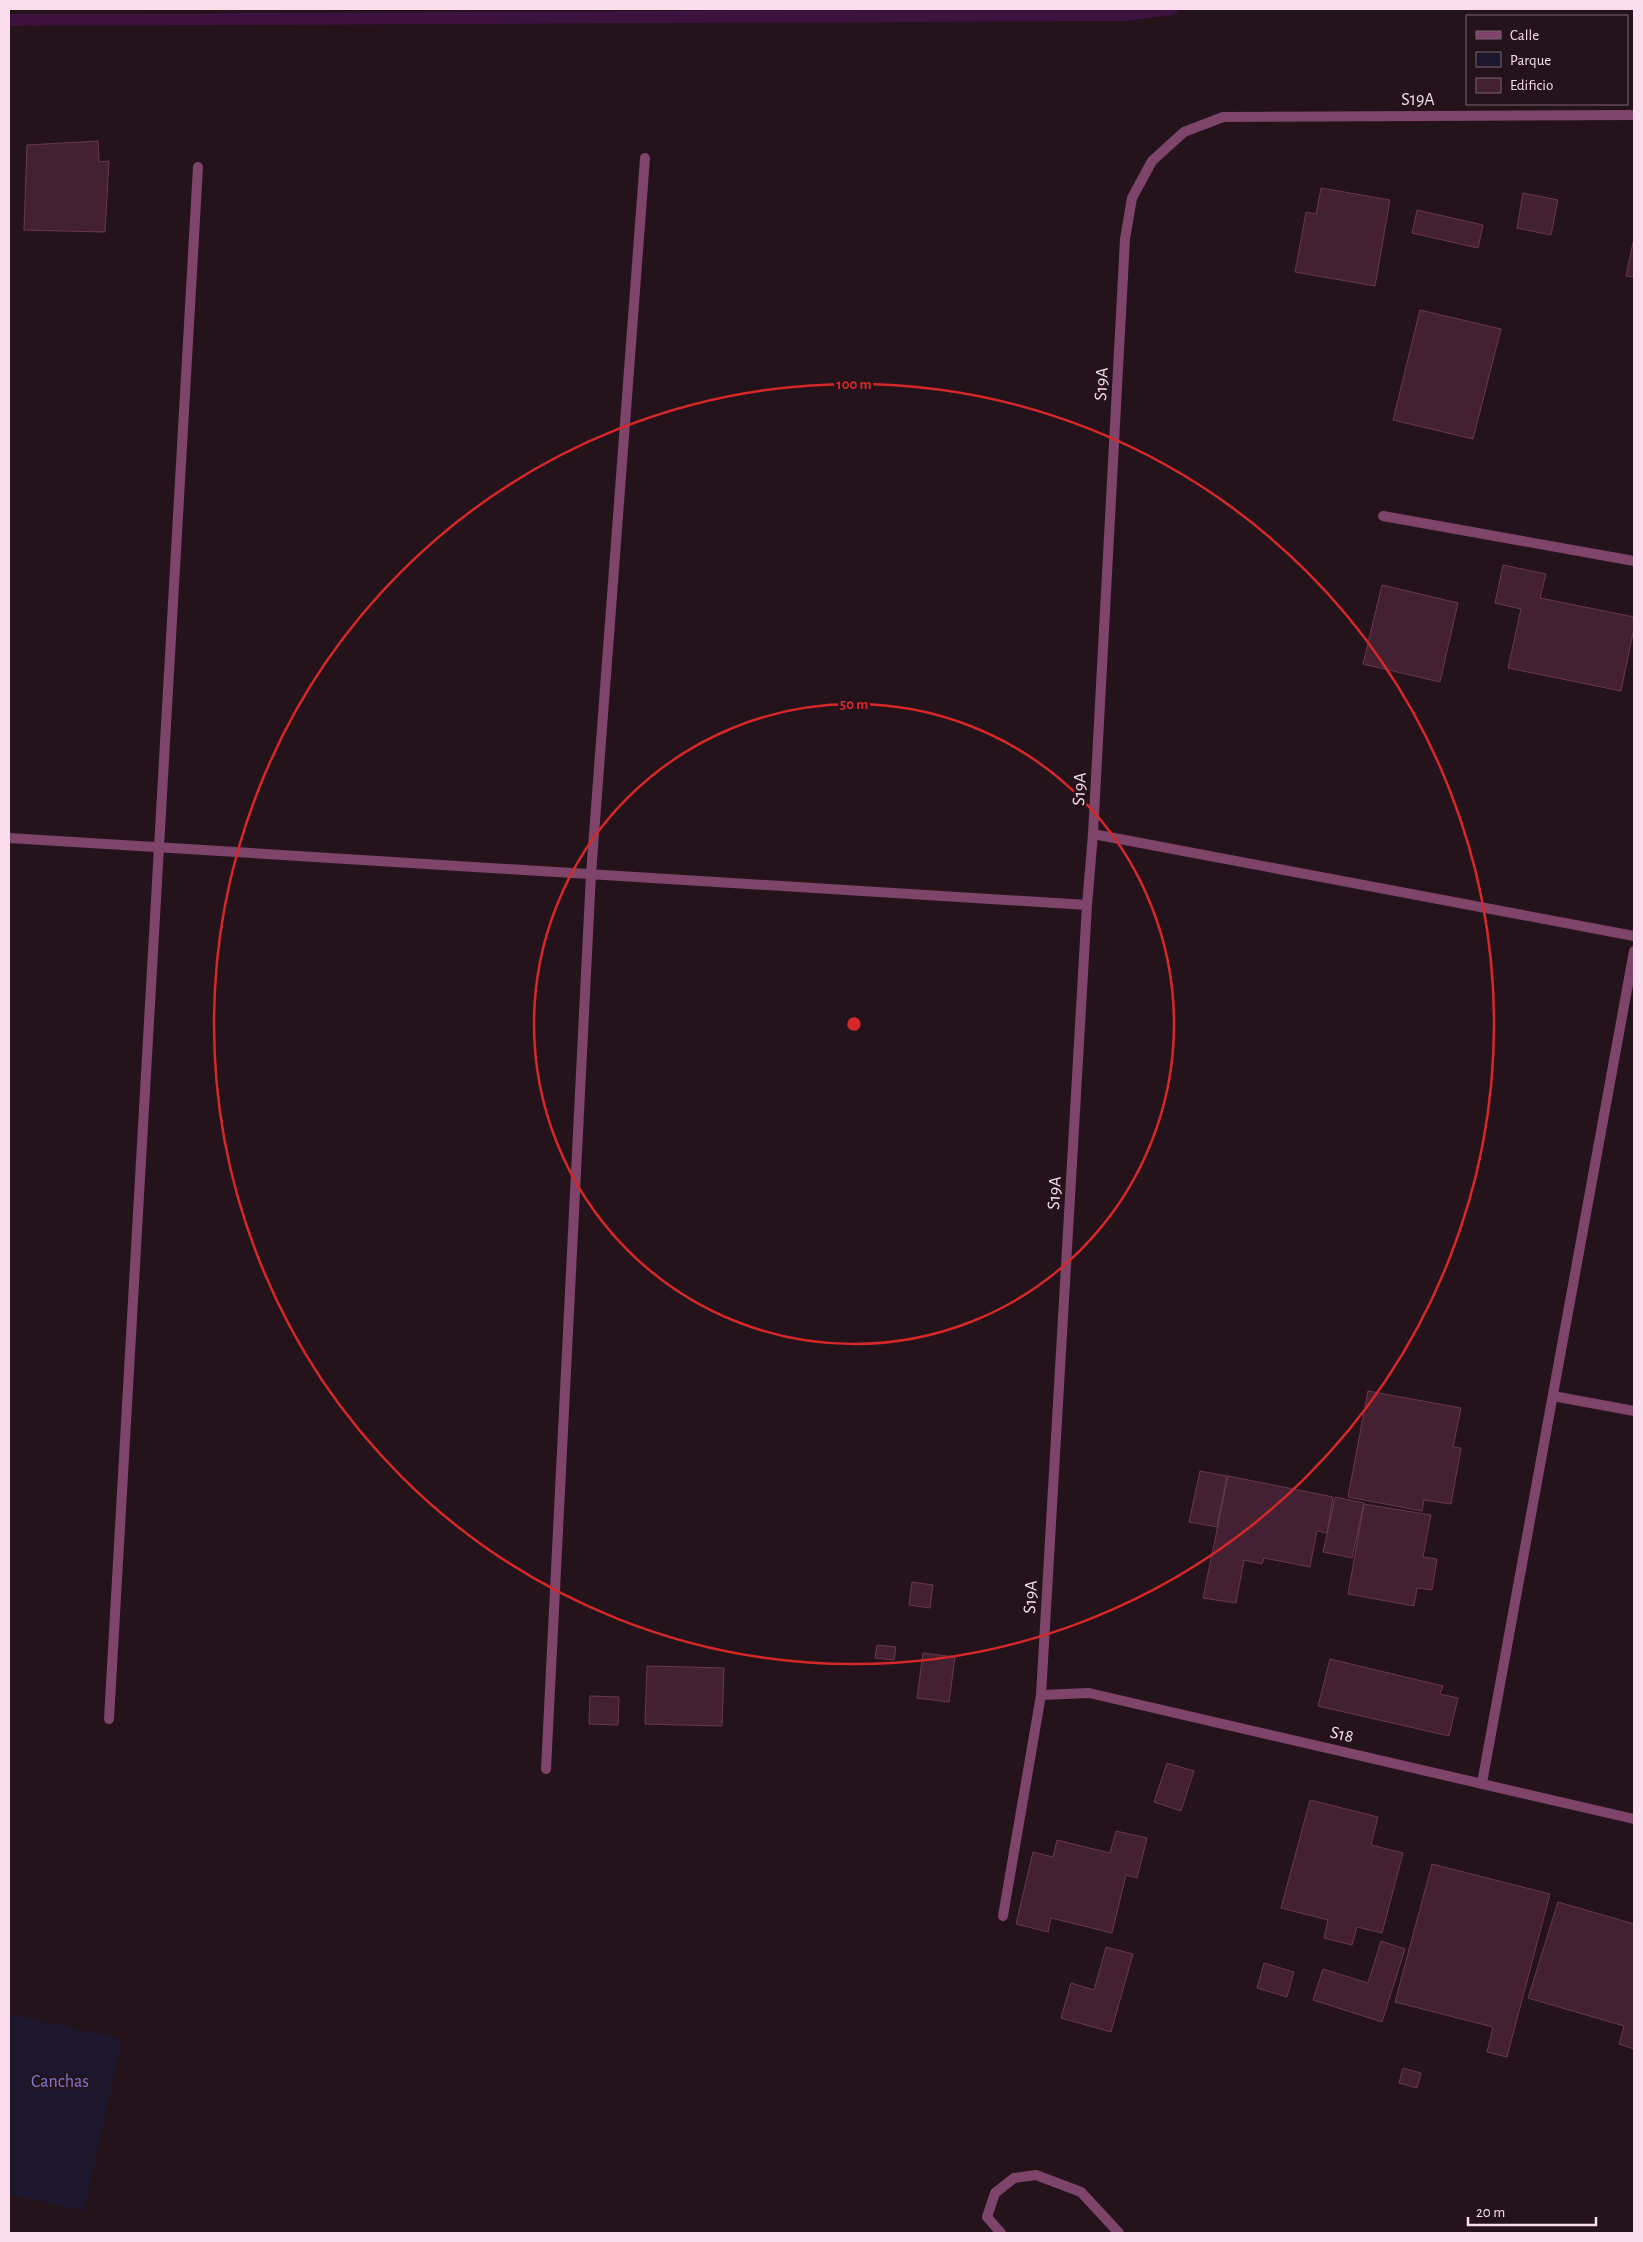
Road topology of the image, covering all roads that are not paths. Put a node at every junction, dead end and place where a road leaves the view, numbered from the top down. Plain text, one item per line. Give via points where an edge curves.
1 (1634, 115) edge
2 (645, 158) dead end
3 (198, 167) dead end
4 (1383, 516) dead end
5 (1634, 561) edge
6 (1093, 834) junction
7 (9, 838) edge
8 (159, 847) junction
9 (591, 874) junction
10 (1087, 905) junction
11 (1634, 936) edge
12 (1634, 951) edge
13 (1553, 1396) junction
14 (1634, 1411) edge
15 (1041, 1695) junction
16 (109, 1719) dead end
17 (546, 1769) dead end
18 (1482, 1783) junction
19 (1634, 1819) edge
20 (1003, 1916) dead end
21 (1001, 2233) edge
22 (1119, 2233) edge

1 - 6 street, S19A via 1223,116 1184,132 1152,161 1132,198 1125,239
2 - 9 street
3 - 8 street
4 - 5 street
6 - 10 street, S19A
6 - 11 street
7 - 8 street
8 - 9 street
8 - 16 street
9 - 10 street
9 - 17 street
10 - 15 street, S19A
12 - 13 street
13 - 14 street
13 - 18 street
15 - 18 street, S18 via 1089,1693
15 - 20 street, S19A
18 - 19 street, S18
21 - 22 street via 987,2218 995,2193 1014,2178 1036,2175 1081,2192

